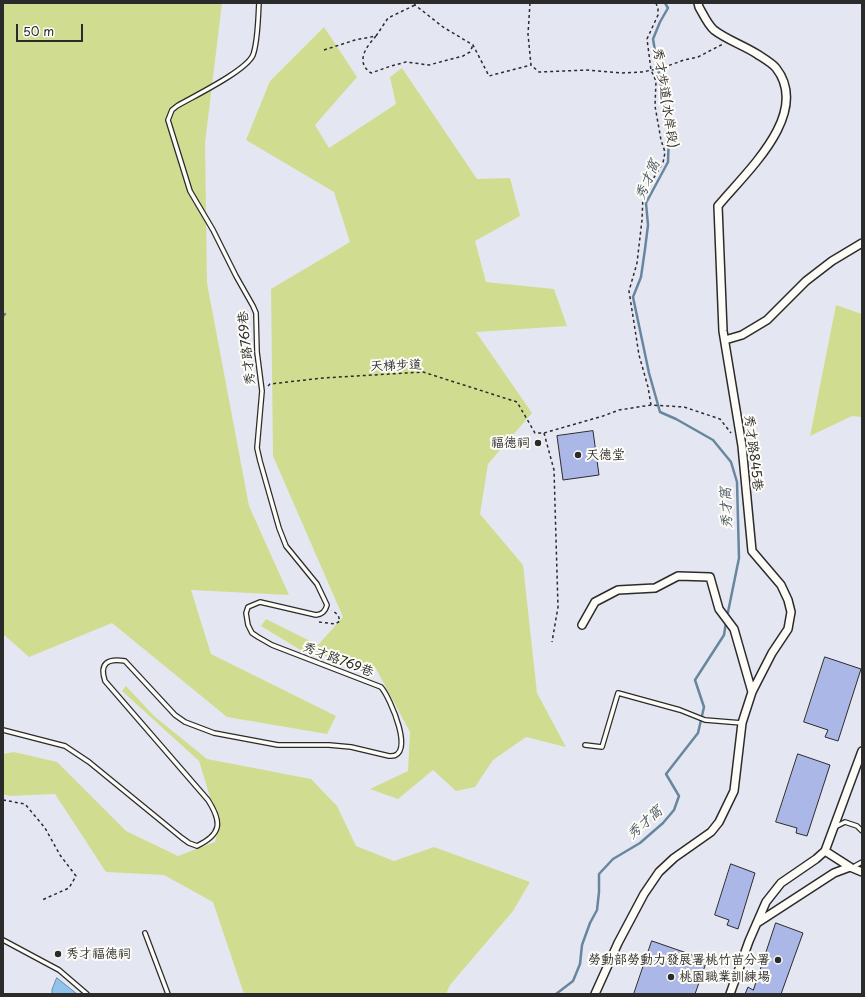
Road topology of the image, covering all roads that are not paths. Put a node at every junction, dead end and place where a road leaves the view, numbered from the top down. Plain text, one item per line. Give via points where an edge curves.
1 (259, 3) edge
2 (698, 3) edge
3 (862, 243) edge
4 (725, 340) junction
5 (582, 625) dead end
6 (752, 692) junction
7 (742, 723) junction
8 (3, 730) edge
9 (585, 745) dead end
10 (862, 751) edge
11 (835, 827) junction
12 (862, 831) edge
13 (825, 851) junction
14 (862, 862) edge
15 (850, 867) junction
16 (862, 872) edge
17 (756, 923) junction
18 (145, 933) dead end
19 (3, 940) edge
20 (88, 994) edge
21 (168, 994) edge
22 (595, 994) edge
23 (730, 994) edge

1 - 8 lane, 秀才路769巷 via 255,42 249,62 177,106 172,110 168,120 190,191 214,230 256,313 262,392 257,448 286,546 316,584 326,605 324,612 316,615 260,602 248,607 248,625 252,633 272,645 380,687 389,698 401,734 401,751 394,757 351,747 278,745 214,733 185,722 175,715 125,661 106,663 103,666 105,681 215,811 218,821 214,835 197,846 189,844 89,762 65,746
2 - 4 street, 秀才路845巷 via 713,29 775,67 784,81 787,97 783,118 777,131 748,172 718,206
3 - 4 street via 806,281 767,320 742,335
4 - 6 street, 秀才路845巷 via 742,446 752,551 781,585 791,612 788,629
5 - 6 street via 595,602 618,590 655,588 678,576 710,577 719,608 734,629
6 - 7 street, 秀才路845巷
7 - 9 lane via 705,720 680,710 618,693 602,747
7 - 22 street, 秀才路845巷 via 734,791 719,822 659,872 618,943
10 - 11 street
11 - 12 lane via 845,822 857,826
11 - 13 street
13 - 15 street
13 - 17 street via 781,883 766,902
14 - 15 lane
15 - 16 street
15 - 17 street via 834,873
17 - 23 street
18 - 21 lane
19 - 20 lane via 59,970

